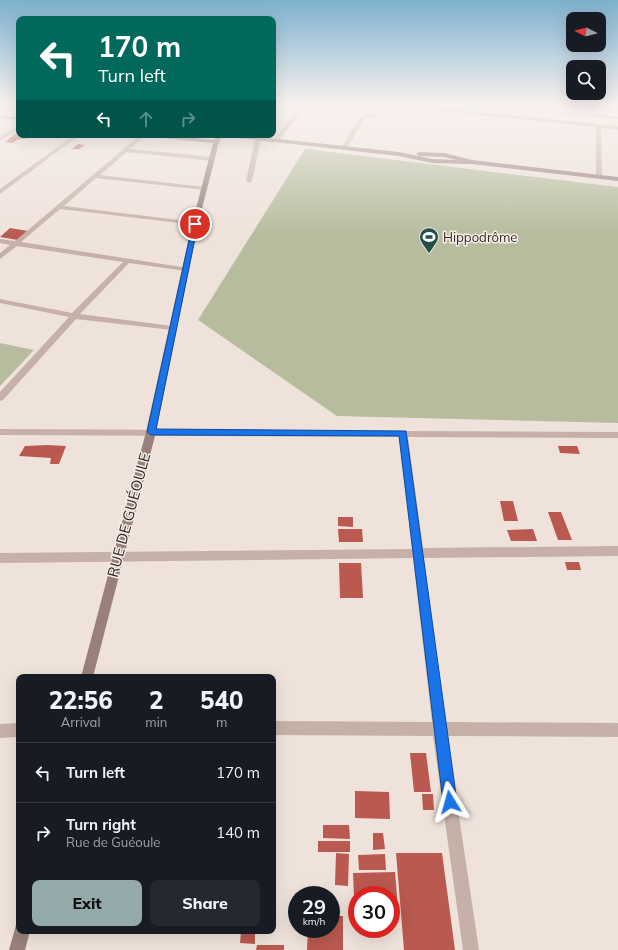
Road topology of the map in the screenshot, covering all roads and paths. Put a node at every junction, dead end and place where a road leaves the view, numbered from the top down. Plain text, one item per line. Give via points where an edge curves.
1 (60, 147) edge
2 (129, 147) edge
3 (216, 147) edge
4 (256, 147) edge
5 (338, 147) edge
6 (598, 147) edge
7 (344, 148) joint
8 (126, 150) junction
9 (212, 159) junction
10 (94, 176) junction
11 (599, 177) junction
12 (618, 179) edge
13 (249, 181) dead end
14 (204, 189) junction
15 (0, 192) edge
16 (58, 207) junction
17 (195, 224) junction
18 (0, 241) edge
19 (15, 244) junction
20 (0, 257) edge
21 (127, 261) junction
22 (186, 269) junction
23 (0, 301) edge
24 (74, 316) junction
25 (172, 328) junction
26 (0, 398) edge
27 (0, 432) edge
28 (151, 432) junction
29 (402, 433) junction
30 (618, 435) edge
31 (618, 551) edge
32 (417, 552) junction
33 (118, 556) junction
34 (0, 558) edge
35 (88, 674) edge
36 (276, 728) edge
37 (439, 728) junction
38 (16, 730) edge
39 (618, 730) edge
40 (0, 731) edge
41 (21, 934) edge
42 (17, 950) edge
43 (471, 950) edge

1 - 15 street
2 - 8 street
3 - 9 main road, RUE DE GUÉOULE
4 - 13 street
5 - 7 main road
6 - 11 street
7 - 11 main road via 399,154 432,161 472,162
8 - 9 street
8 - 10 street
9 - 14 main road, RUE DE GUÉOULE
10 - 14 street
10 - 16 street
11 - 12 main road
14 - 17 main road, RUE DE GUÉOULE
16 - 17 street
16 - 19 street
17 - 22 main road, RUE DE GUÉOULE
18 - 19 street
19 - 20 street
19 - 21 street
21 - 22 street
21 - 24 street
22 - 25 main road, RUE DE GUÉOULE
23 - 24 street
24 - 25 street
24 - 26 street
25 - 28 main road, RUE DE GUÉOULE
27 - 28 street
28 - 29 street
28 - 33 main road, RUE DE GUÉOULE
29 - 30 street
29 - 32 street
31 - 32 street
32 - 33 street
32 - 37 street
33 - 34 street
33 - 35 main road, RUE DE GUÉOULE
36 - 37 street
37 - 39 street
37 - 43 street
38 - 40 street
41 - 42 main road

